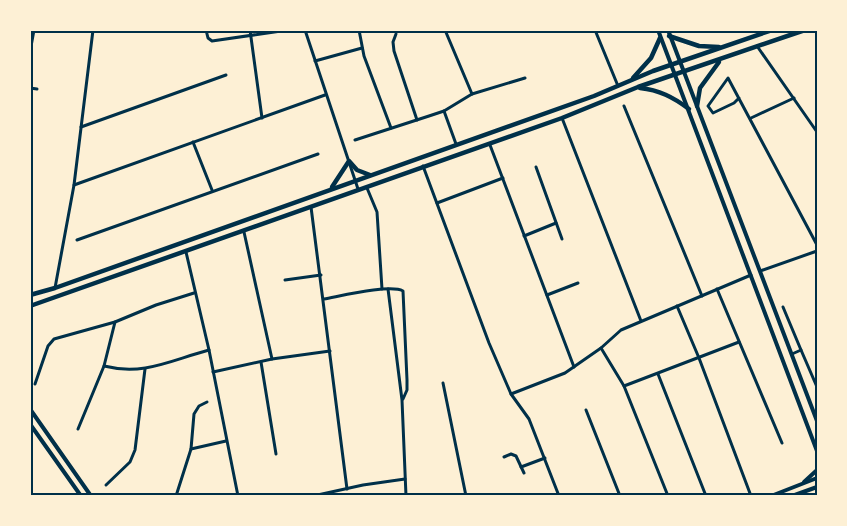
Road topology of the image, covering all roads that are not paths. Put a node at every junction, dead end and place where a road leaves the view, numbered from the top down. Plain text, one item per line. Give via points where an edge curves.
1 (34, 30) edge
2 (93, 30) edge
3 (206, 30) edge
4 (288, 30) edge
5 (305, 30) edge
6 (359, 30) edge
7 (445, 30) edge
8 (595, 30) edge
9 (658, 30) edge
10 (668, 30) edge
11 (772, 30) edge
12 (805, 30) edge
13 (250, 32) edge
14 (396, 34) dead end
15 (669, 36) junction
16 (660, 38) junction
17 (757, 46) junction
18 (362, 48) junction
19 (722, 48) junction
20 (30, 52) edge
21 (721, 60) junction
22 (315, 62) junction
23 (680, 62) junction
24 (670, 66) junction
25 (683, 72) junction
26 (226, 75) dead end
27 (674, 75) junction
28 (525, 78) dead end
29 (632, 80) junction
30 (618, 86) junction
31 (638, 87) junction
32 (30, 88) edge
33 (37, 89) dead end
34 (472, 94) junction
35 (325, 95) junction
36 (739, 98) junction
37 (794, 98) junction
38 (624, 106) dead end
39 (697, 106) junction
40 (689, 109) junction
41 (444, 111) junction
42 (262, 118) junction
43 (562, 118) junction
44 (751, 118) junction
45 (417, 120) junction
46 (81, 127) junction
47 (391, 128) junction
48 (817, 132) edge
49 (355, 140) dead end
50 (193, 142) junction
51 (489, 143) junction
52 (456, 144) junction
53 (318, 154) dead end
54 (349, 161) junction
55 (423, 166) junction
56 (536, 167) dead end
57 (371, 176) junction
58 (502, 178) junction
59 (355, 181) junction
60 (74, 185) junction
61 (366, 186) junction
62 (358, 189) junction
63 (212, 190) junction
64 (327, 190) junction
65 (437, 203) junction
66 (311, 207) junction
67 (557, 223) junction
68 (244, 232) junction
69 (525, 236) junction
70 (562, 238) dead end
71 (77, 240) dead end
72 (817, 245) edge
73 (817, 251) edge
74 (186, 252) junction
75 (759, 271) junction
76 (321, 275) junction
77 (751, 275) junction
78 (285, 280) dead end
79 (578, 283) dead end
80 (55, 288) junction
81 (382, 289) junction
82 (388, 289) junction
83 (717, 289) junction
84 (194, 293) junction
85 (30, 295) edge
86 (547, 295) junction
87 (702, 296) junction
88 (324, 299) junction
89 (30, 306) edge
90 (677, 306) junction
91 (783, 307) dead end
92 (641, 321) junction
93 (115, 322) junction
94 (739, 342) junction
95 (601, 348) junction
96 (209, 350) junction
97 (801, 350) junction
98 (330, 351) junction
99 (790, 355) junction
100 (699, 358) junction
101 (273, 359) junction
102 (261, 362) junction
103 (104, 366) junction
104 (574, 367) junction
105 (145, 369) junction
106 (213, 372) junction
107 (658, 374) junction
108 (443, 383) dead end
109 (34, 384) dead end
110 (624, 386) junction
111 (817, 387) edge
112 (511, 394) junction
113 (402, 400) junction
114 (207, 402) dead end
115 (30, 409) edge
116 (586, 410) dead end
117 (817, 421) edge
118 (30, 424) edge
119 (78, 429) dead end
120 (226, 441) junction
121 (782, 443) dead end
122 (191, 449) junction
123 (817, 451) edge
124 (276, 454) dead end
125 (504, 457) dead end
126 (545, 458) junction
127 (521, 467) junction
128 (817, 470) edge
129 (524, 473) dead end
130 (817, 478) edge
131 (405, 479) junction
132 (106, 485) dead end
133 (801, 485) junction
134 (817, 487) edge
135 (347, 489) junction
136 (178, 494) edge
137 (81, 496) edge
138 (91, 496) edge
139 (238, 496) edge
140 (313, 496) edge
141 (406, 496) edge
142 (466, 496) edge
143 (560, 496) edge
144 (620, 496) edge
145 (668, 496) edge
146 (706, 496) edge
147 (751, 496) edge
148 (771, 496) edge
149 (792, 496) edge

1 - 20 street
2 - 46 street
3 - 13 street via 210,41
4 - 13 street
5 - 22 street
6 - 18 street
7 - 34 street
8 - 30 street
9 - 16 main road
10 - 15 main road
11 - 19 main road
12 - 17 main road
13 - 42 street
14 - 45 street via 394,51
15 - 19 main road via 699,46
15 - 23 main road
16 - 24 main road
16 - 29 main road via 651,58
17 - 21 main road
17 - 37 street
18 - 22 street
18 - 47 street
19 - 23 main road
21 - 25 main road
21 - 39 main road via 700,88
22 - 35 street
23 - 24 main road
23 - 25 main road
24 - 27 main road
24 - 29 main road
25 - 27 main road
25 - 39 main road
26 - 46 street
27 - 31 main road
27 - 40 main road
28 - 34 street
29 - 30 main road
30 - 52 main road
31 - 40 main road via 657,90
31 - 43 main road
32 - 33 street
34 - 41 street
35 - 42 street
35 - 54 street
36 - 36 street via 713,112 708,106 728,78
36 - 44 street
37 - 44 street
37 - 48 street
38 - 87 street
39 - 75 main road
40 - 77 main road
41 - 45 street
41 - 52 street
42 - 50 street
43 - 51 main road
43 - 92 street
44 - 72 street
45 - 47 street
46 - 60 street
47 - 49 street
50 - 60 street
50 - 63 street
51 - 55 main road
51 - 58 street
52 - 57 main road
53 - 63 street
54 - 57 main road
54 - 59 street
54 - 64 main road
55 - 61 main road
55 - 65 street
56 - 67 street
57 - 59 main road
58 - 65 street
58 - 69 street
59 - 62 street
59 - 64 main road
60 - 80 street
61 - 62 main road
61 - 81 street via 377,212
62 - 66 main road
63 - 71 street
64 - 80 main road
65 - 112 street
66 - 68 main road
66 - 76 street
67 - 69 street
67 - 70 street
68 - 74 main road
68 - 101 street
69 - 86 street
73 - 75 street
74 - 84 street
74 - 89 main road
75 - 99 main road
76 - 78 street
76 - 88 street
77 - 83 street
77 - 123 main road
79 - 86 street
80 - 85 main road
81 - 82 street
81 - 88 street
82 - 113 street
82 - 113 street via 400,289 405,294 407,390
83 - 87 street
83 - 94 street
84 - 93 street
84 - 96 street
86 - 104 street
87 - 90 street
88 - 98 street
90 - 92 street
90 - 100 street
91 - 97 street
92 - 95 street via 621,330
93 - 103 street
93 - 109 street via 54,339
94 - 100 street
94 - 121 street
95 - 104 street
95 - 110 street
96 - 105 street
96 - 106 street
97 - 99 street
97 - 111 street
98 - 101 street
98 - 135 street
99 - 117 main road
100 - 107 street
100 - 147 street
101 - 102 street
102 - 106 street
102 - 124 street
103 - 105 street via 129,371
103 - 119 street
104 - 112 street
105 - 132 street via 135,450 130,462
106 - 120 street
107 - 110 street
107 - 146 street
108 - 142 street
110 - 145 street
112 - 126 street via 529,419
113 - 131 street
114 - 122 street via 199,405 194,414
115 - 138 main road
116 - 144 street
118 - 137 main road
120 - 122 street
120 - 139 street
122 - 136 street
125 - 127 street via 513,455
126 - 127 street
126 - 143 street
127 - 129 street
128 - 133 main road
130 - 133 main road
131 - 135 street
131 - 141 street
133 - 148 main road
134 - 149 main road
135 - 140 street

